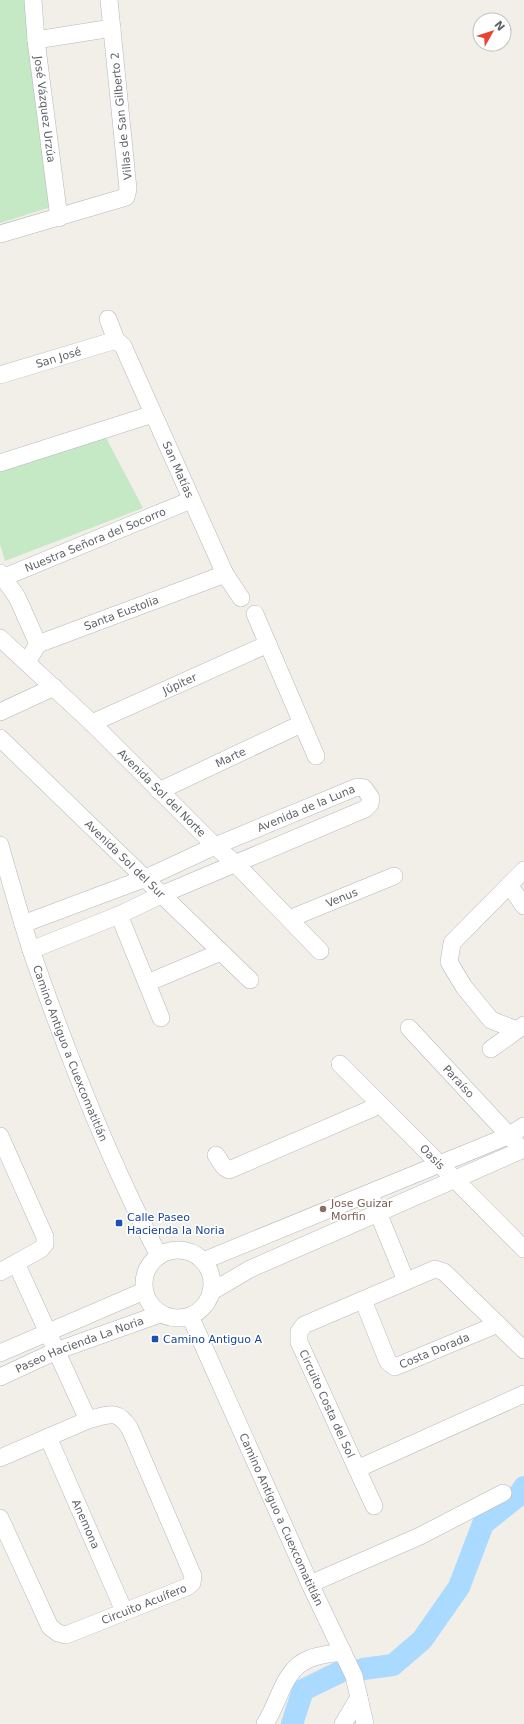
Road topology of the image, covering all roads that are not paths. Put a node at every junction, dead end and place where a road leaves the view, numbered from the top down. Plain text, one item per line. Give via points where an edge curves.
1 (33, 0) edge
2 (109, 0) edge
3 (112, 28) junction
4 (36, 40) junction
5 (59, 218) junction
6 (0, 234) edge
7 (108, 319) dead end
8 (116, 340) junction
9 (0, 375) edge
10 (153, 414) junction
11 (0, 462) edge
12 (191, 500) junction
13 (225, 574) junction
14 (1, 576) edge
15 (242, 598) dead end
16 (255, 614) dead end
17 (0, 638) edge
18 (38, 644) junction
19 (268, 644) junction
20 (27, 662) junction
21 (54, 687) junction
22 (0, 712) edge
23 (92, 723) junction
24 (301, 724) junction
25 (0, 738) edge
26 (316, 756) dead end
27 (159, 791) junction
28 (322, 801) junction
29 (331, 824) junction
30 (0, 845) edge
31 (215, 846) junction
32 (236, 864) junction
33 (524, 870) edge
34 (394, 876) dead end
35 (146, 878) junction
36 (509, 885) junction
37 (163, 894) junction
38 (524, 906) edge
39 (119, 915) junction
40 (289, 919) junction
41 (23, 924) junction
42 (31, 950) junction
43 (320, 951) dead end
44 (221, 952) junction
45 (250, 980) dead end
46 (147, 982) junction
47 (161, 1018) dead end
48 (409, 1028) dead end
49 (521, 1028) edge
50 (491, 1049) dead end
51 (340, 1064) dead end
52 (380, 1105) junction
53 (524, 1126) edge
54 (509, 1135) junction
55 (0, 1136) edge
56 (523, 1150) edge
57 (216, 1155) dead end
58 (438, 1164) junction
59 (452, 1179) junction
60 (370, 1194) junction
61 (378, 1212) junction
62 (524, 1250) edge
63 (158, 1256) junction
64 (203, 1261) junction
65 (16, 1263) junction
66 (0, 1272) edge
67 (406, 1281) junction
68 (144, 1291) junction
69 (212, 1292) junction
70 (363, 1300) junction
71 (160, 1314) junction
72 (190, 1316) junction
73 (498, 1324) junction
74 (47, 1332) junction
75 (524, 1350) edge
76 (56, 1351) junction
77 (0, 1353) edge
78 (0, 1377) edge
79 (524, 1394) edge
80 (88, 1420) junction
81 (48, 1438) junction
82 (0, 1458) edge
83 (357, 1469) junction
84 (503, 1493) dead end
85 (374, 1506) dead end
86 (0, 1518) edge
87 (310, 1584) junction
88 (124, 1611) junction
89 (343, 1652) junction
90 (359, 1697) junction
91 (363, 1723) edge
92 (265, 1724) edge
93 (343, 1724) edge

1 - 4 street, José Vázquez Urzúa
2 - 3 street, Villas de San Gilberto 2
3 - 4 street
3 - 5 street, Villas de San Gilberto 2 via 128,189 126,197
4 - 5 street, José Vázquez Urzúa
5 - 6 street, Villas de San Gilberto 2
7 - 8 street, San Matías
8 - 9 street, San José
8 - 10 street, San Matías via 123,346
10 - 11 street
10 - 12 street, San Matías
12 - 13 street, San Matías
12 - 14 street, Nuestra Señora del Socorro
13 - 15 street, San Matías
13 - 18 street, Santa Eustolia
14 - 18 street via 17,597
16 - 19 street
17 - 20 street, Avenida Sol del Norte
18 - 20 street
19 - 23 street, Júpiter
19 - 24 street
20 - 21 street, Avenida Sol del Norte
21 - 22 street
21 - 23 street, Avenida Sol del Norte
23 - 27 street, Avenida Sol del Norte
24 - 26 street
24 - 27 street, Marte
25 - 35 street, Avenida Sol del Sur
27 - 31 street, Avenida Sol del Norte
28 - 29 street
28 - 29 street, Avenida de la Luna via 357,787 364,788 371,798 365,809
28 - 31 street, Avenida de la Luna
29 - 32 street, Avenida de la Luna
30 - 41 street, Camino Antiguo a Cuexcomatitlán
31 - 32 street, Avenida Sol del Norte
31 - 35 street, Avenida de la Luna
32 - 37 street, Avenida de la Luna
32 - 40 street, Avenida Sol del Norte
33 - 36 street
34 - 40 street, Venus
35 - 37 street, Avenida Sol del Sur
35 - 41 street, Avenida de la Luna
36 - 38 street
36 - 49 street via 452,943 449,962 464,987 491,1020
37 - 39 street, Avenida de la Luna
37 - 44 street, Avenida Sol del Sur
39 - 42 street, Avenida de la Luna
39 - 46 street
40 - 43 street, Avenida Sol del Norte
41 - 42 street, Camino Antiguo a Cuexcomatitlán
42 - 63 street, Camino Antiguo a Cuexcomatitlán via 80,1080 136,1212
44 - 45 street, Avenida Sol del Sur
44 - 46 street
46 - 47 street
48 - 54 street, Paraíso
49 - 50 street
51 - 52 street, Oasis
52 - 57 street via 230,1170 224,1167
52 - 58 street, Oasis
53 - 54 street
54 - 56 street, Paraíso
54 - 58 street
55 - 65 street via 45,1237 45,1244 41,1249
56 - 59 street
58 - 59 street, Oasis
58 - 60 street
59 - 61 street
59 - 62 street, Oasis
60 - 61 street
60 - 64 street
61 - 67 street
61 - 69 street via 250,1269
63 - 64 street via 182,1250 193,1253
63 - 68 street via 149,1265 144,1278
64 - 69 street via 209,1270
65 - 66 street
65 - 74 street
67 - 70 street, Circuito Costa del Sol
67 - 73 street, Circuito Costa del Sol via 435,1269 444,1272
68 - 71 street
68 - 74 street, Paseo Hacienda La Noria
69 - 72 street via 204,1307
70 - 73 street, Costa Dorada via 388,1362 396,1367
70 - 83 street, Circuito Costa del Sol via 304,1325 299,1332 298,1342
71 - 72 street via 170,1318
71 - 76 street, Paseo Hacienda La Noria
72 - 87 street, Camino Antiguo a Cuexcomatitlán
73 - 75 street, Circuito Costa del Sol
74 - 76 street
74 - 77 street, Paseo Hacienda La Noria
76 - 78 street, Paseo Hacienda La Noria
76 - 80 street
79 - 83 street, Circuito Costa del Sol
80 - 81 street, Circuito Acuífero
80 - 88 street, Circuito Acuífero via 114,1414 124,1419 193,1576 192,1583 186,1587
81 - 82 street, Circuito Acuífero
81 - 88 street, Anemona
83 - 85 street
84 - 87 street via 420,1536
86 - 88 street, Circuito Acuífero via 50,1627 58,1633 66,1635
87 - 89 street, Camino Antiguo a Cuexcomatitlán
89 - 90 street, Camino Antiguo a Cuexcomatitlán via 354,1676
89 - 92 street via 308,1659 295,1669
90 - 91 street, Camino Antiguo a Cuexcomatitlán
90 - 93 street

